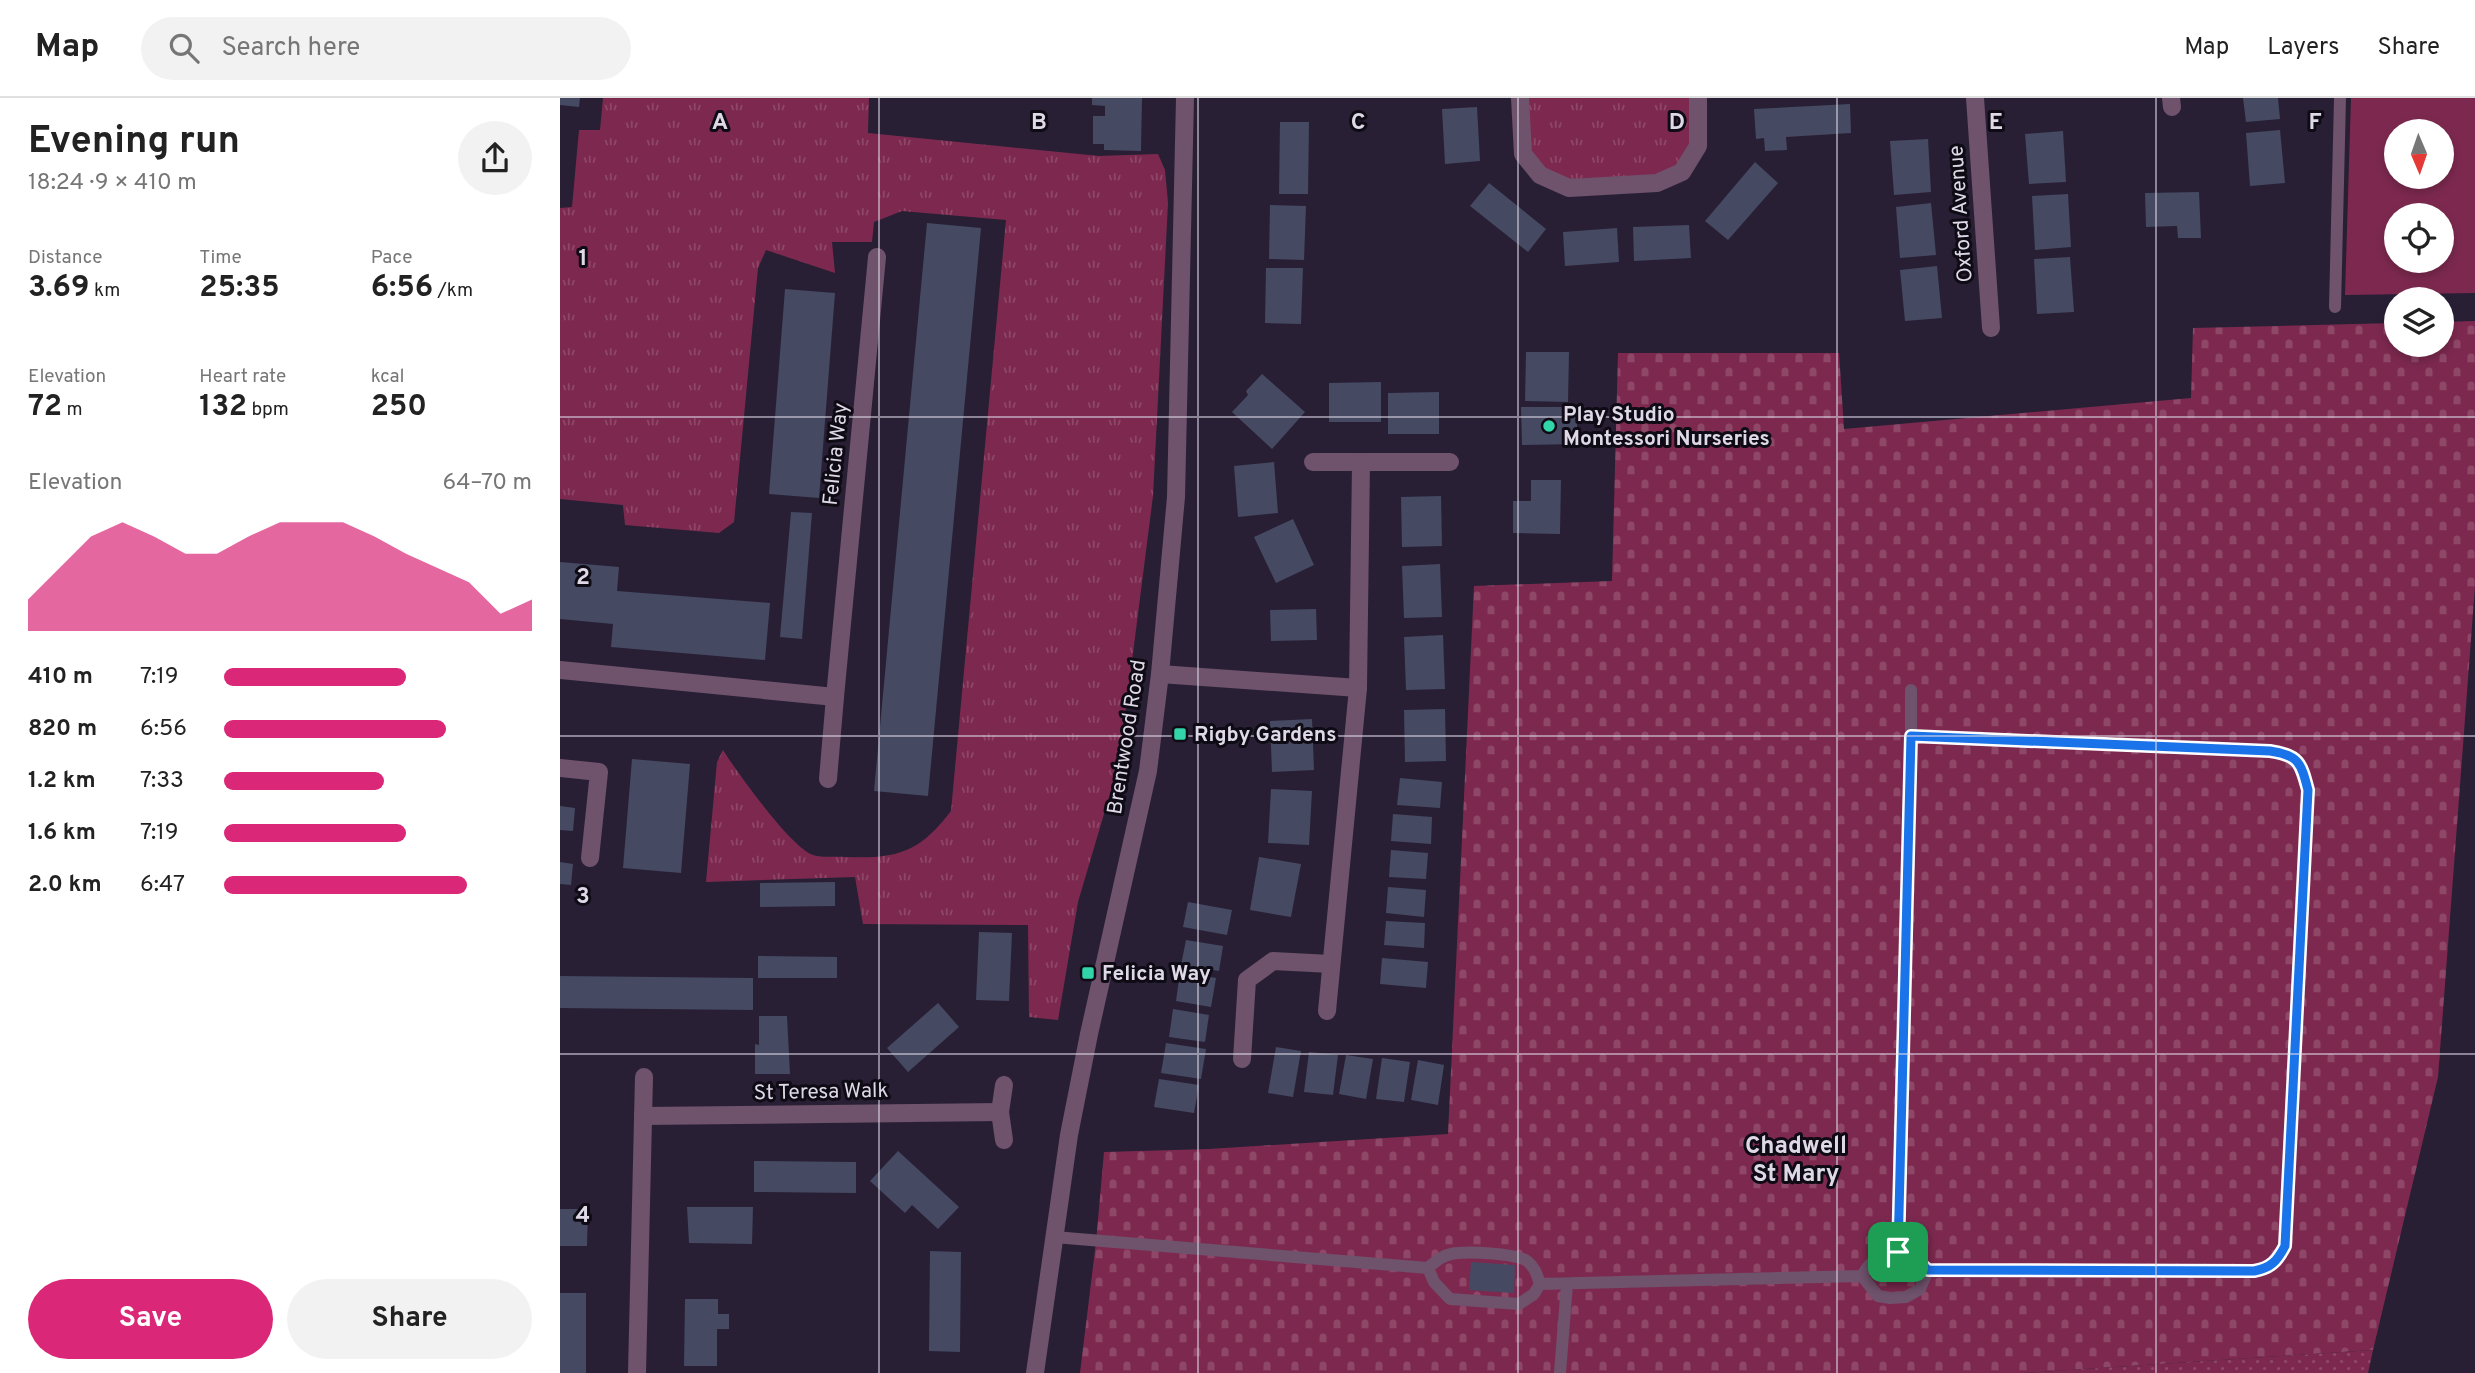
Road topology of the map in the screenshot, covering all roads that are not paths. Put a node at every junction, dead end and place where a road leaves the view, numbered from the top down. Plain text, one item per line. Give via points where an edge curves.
1 (1185, 98) edge
2 (1520, 98) edge
3 (1698, 98) edge
4 (1975, 98) edge
5 (2340, 98) edge
6 (877, 257) dead end
7 (2335, 307) dead end
8 (1991, 328) dead end
9 (1313, 461) dead end
10 (1450, 462) dead end
11 (1361, 463) junction
12 (560, 670) edge
13 (1160, 674) junction
14 (1358, 688) junction
15 (1911, 690) dead end
16 (835, 697) junction
17 (1911, 736) junction
18 (560, 768) edge
19 (828, 779) dead end
20 (590, 858) dead end
21 (1331, 964) junction
22 (1327, 1011) dead end
23 (1242, 1059) dead end
24 (645, 1077) dead end
25 (1004, 1085) dead end
26 (1000, 1112) junction
27 (643, 1116) junction
28 (1004, 1140) dead end
29 (1054, 1237) junction
30 (1898, 1252) junction
31 (1428, 1268) junction
32 (1928, 1270) junction
33 (1862, 1276) junction
34 (1541, 1284) junction
35 (1567, 1284) junction
36 (637, 1373) edge
37 (1034, 1373) edge
38 (1560, 1373) edge

1 - 13 street, Brentwood Road via 1176,497
2 - 3 street via 1523,154 1540,175 1569,188 1657,183 1682,172 1698,146
4 - 8 street, Oxford Avenue
5 - 7 lane
6 - 16 street, Felicia Way
9 - 11 street
10 - 11 street
11 - 14 street
12 - 16 street
13 - 14 street
13 - 29 street, Brentwood Road via 1148,771 1089,1034
14 - 21 street
15 - 17 lane
16 - 19 street, Felicia Way
17 - 30 lane
17 - 32 lane via 2270,751 2290,754 2300,765 2308,790 2285,1246 2278,1260 2254,1271
18 - 20 street via 599,772
21 - 22 street
21 - 23 street via 1273,961 1247,980
24 - 27 street
25 - 26 street
26 - 27 street, St Teresa Walk
26 - 28 street
27 - 36 street
29 - 31 lane
29 - 37 street, Brentwood Road
30 - 32 lane
30 - 33 lane via 1880,1257
31 - 34 lane via 1438,1258 1453,1254 1515,1255 1535,1269
31 - 34 lane via 1450,1299 1519,1304
32 - 33 lane via 1920,1289 1906,1297 1878,1296
33 - 35 lane
34 - 35 lane
35 - 38 lane

